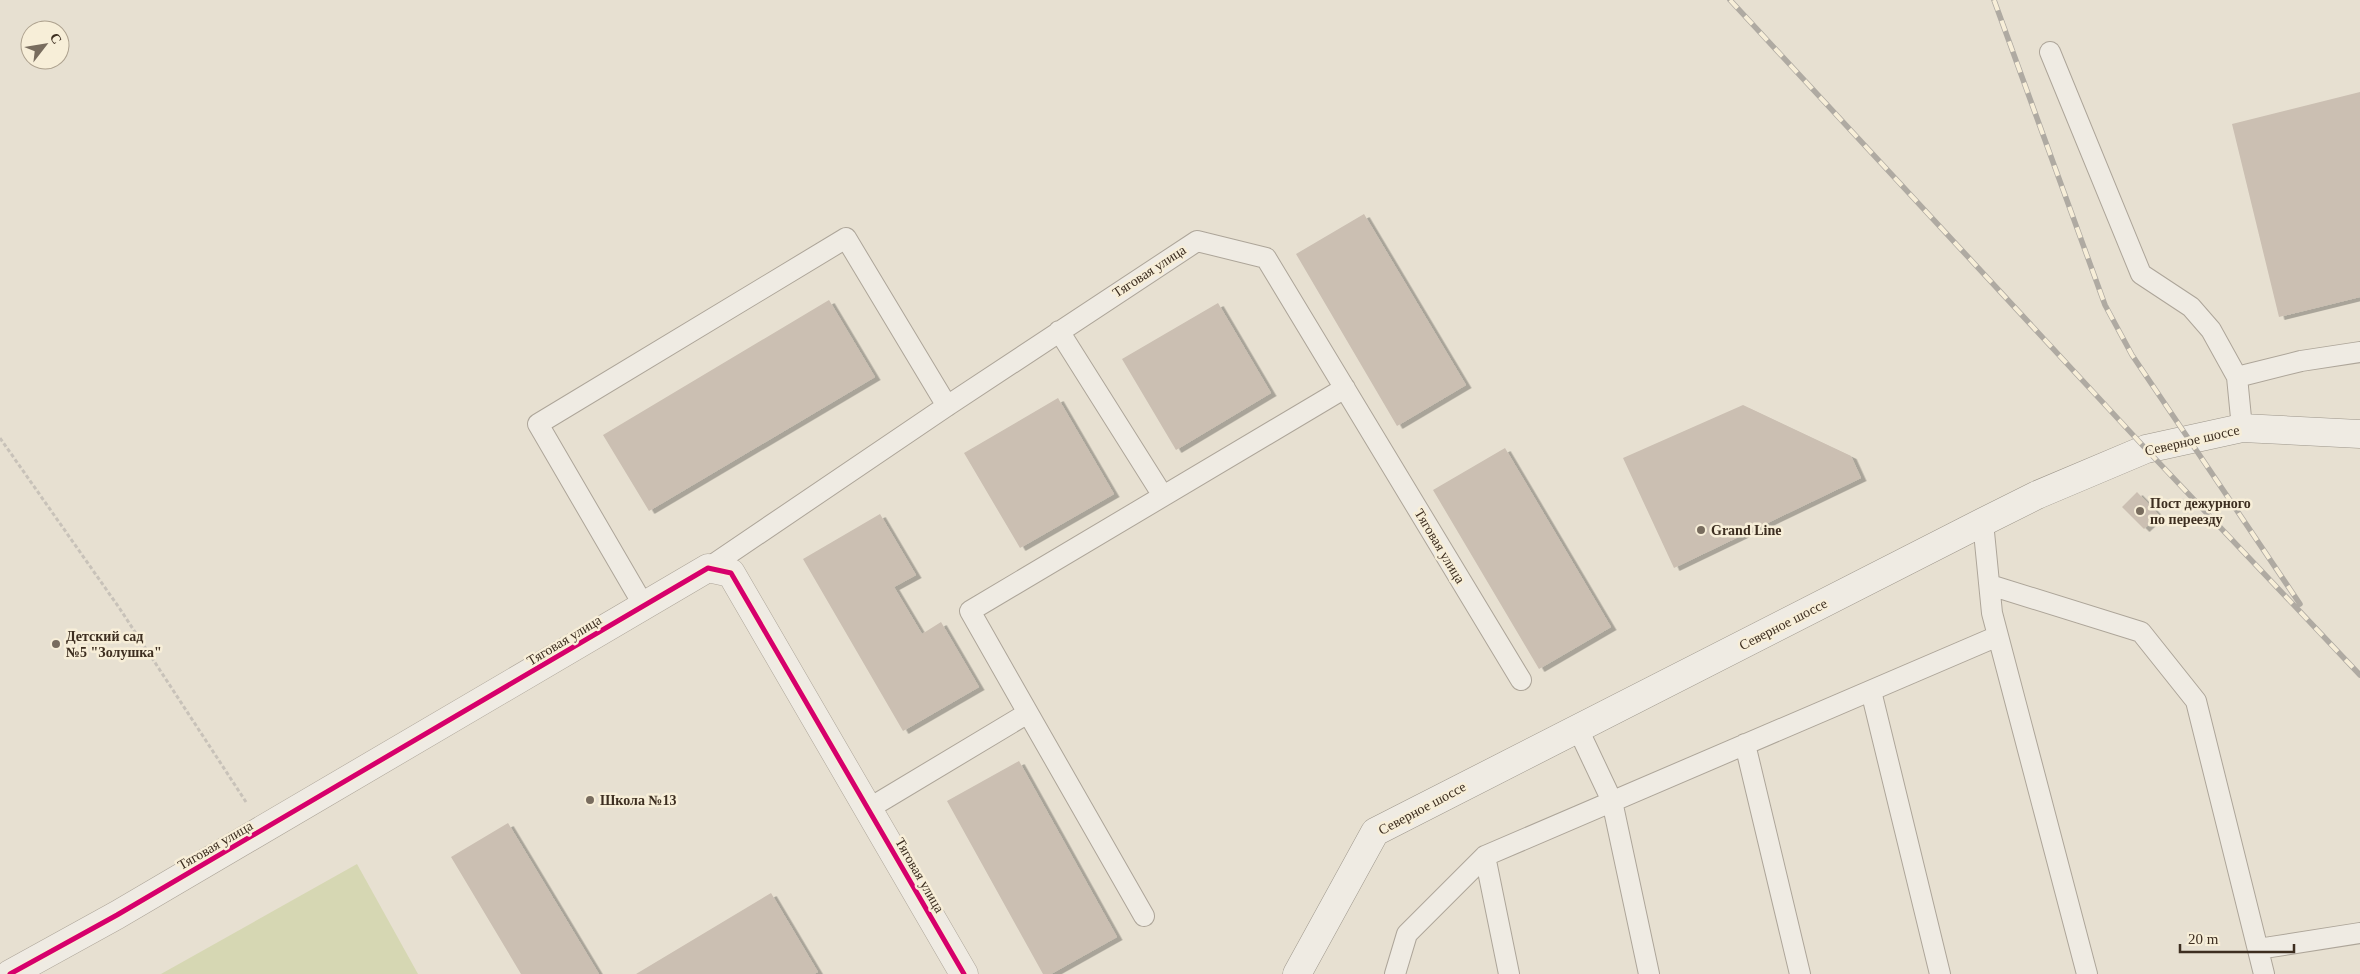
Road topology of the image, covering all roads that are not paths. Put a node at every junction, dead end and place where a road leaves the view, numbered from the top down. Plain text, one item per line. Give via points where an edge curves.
1 (2050, 52) dead end
2 (1059, 331) junction
3 (2360, 352) edge
4 (2237, 377) junction
5 (1345, 388) junction
6 (947, 406) junction
7 (2242, 428) junction
8 (2360, 434) edge
9 (1163, 496) junction
10 (1983, 522) junction
11 (708, 568) junction
12 (1990, 585) junction
13 (644, 606) junction
14 (1998, 636) junction
15 (1521, 680) dead end
16 (1871, 691) junction
17 (1028, 713) junction
18 (1578, 729) junction
19 (1745, 744) junction
20 (1612, 802) junction
21 (868, 809) junction
22 (1486, 856) junction
23 (1144, 916) dead end
24 (2360, 933) edge
25 (2258, 949) junction
26 (10, 974) edge
27 (964, 974) edge
28 (1297, 974) edge
29 (1395, 974) edge
30 (1509, 974) edge
31 (1649, 974) edge
32 (1800, 974) edge
33 (1940, 974) edge
34 (2087, 974) edge
35 (2264, 974) edge

1 - 4 lane via 2141,274 2191,307 2211,330
2 - 5 lane, Тяговая улица via 1197,240 1266,258
2 - 6 lane, Тяговая улица
2 - 9 lane
3 - 4 lane via 2301,361
4 - 7 lane
5 - 9 lane
5 - 15 lane, Тяговая улица
6 - 11 lane, Тяговая улица
6 - 13 lane via 846,238 538,424
7 - 8 street, Северное шоссе
7 - 10 street, Северное шоссе via 2146,449 2037,495
9 - 17 lane via 970,611
10 - 12 lane
10 - 18 street, Северное шоссе
11 - 13 street, Тяговая улица
11 - 21 street, Тяговая улица via 731,573
12 - 14 lane
12 - 25 lane via 2141,632 2196,701
13 - 26 street, Тяговая улица via 264,830
14 - 16 lane
14 - 34 lane
16 - 19 lane
16 - 33 lane
17 - 21 lane
17 - 23 lane
18 - 20 lane
18 - 28 street, Северное шоссе via 1375,832
19 - 20 lane
19 - 32 lane
20 - 22 lane
20 - 31 lane
21 - 27 street, Тяговая улица
22 - 29 lane via 1407,934
22 - 30 lane
24 - 25 lane
25 - 35 lane

